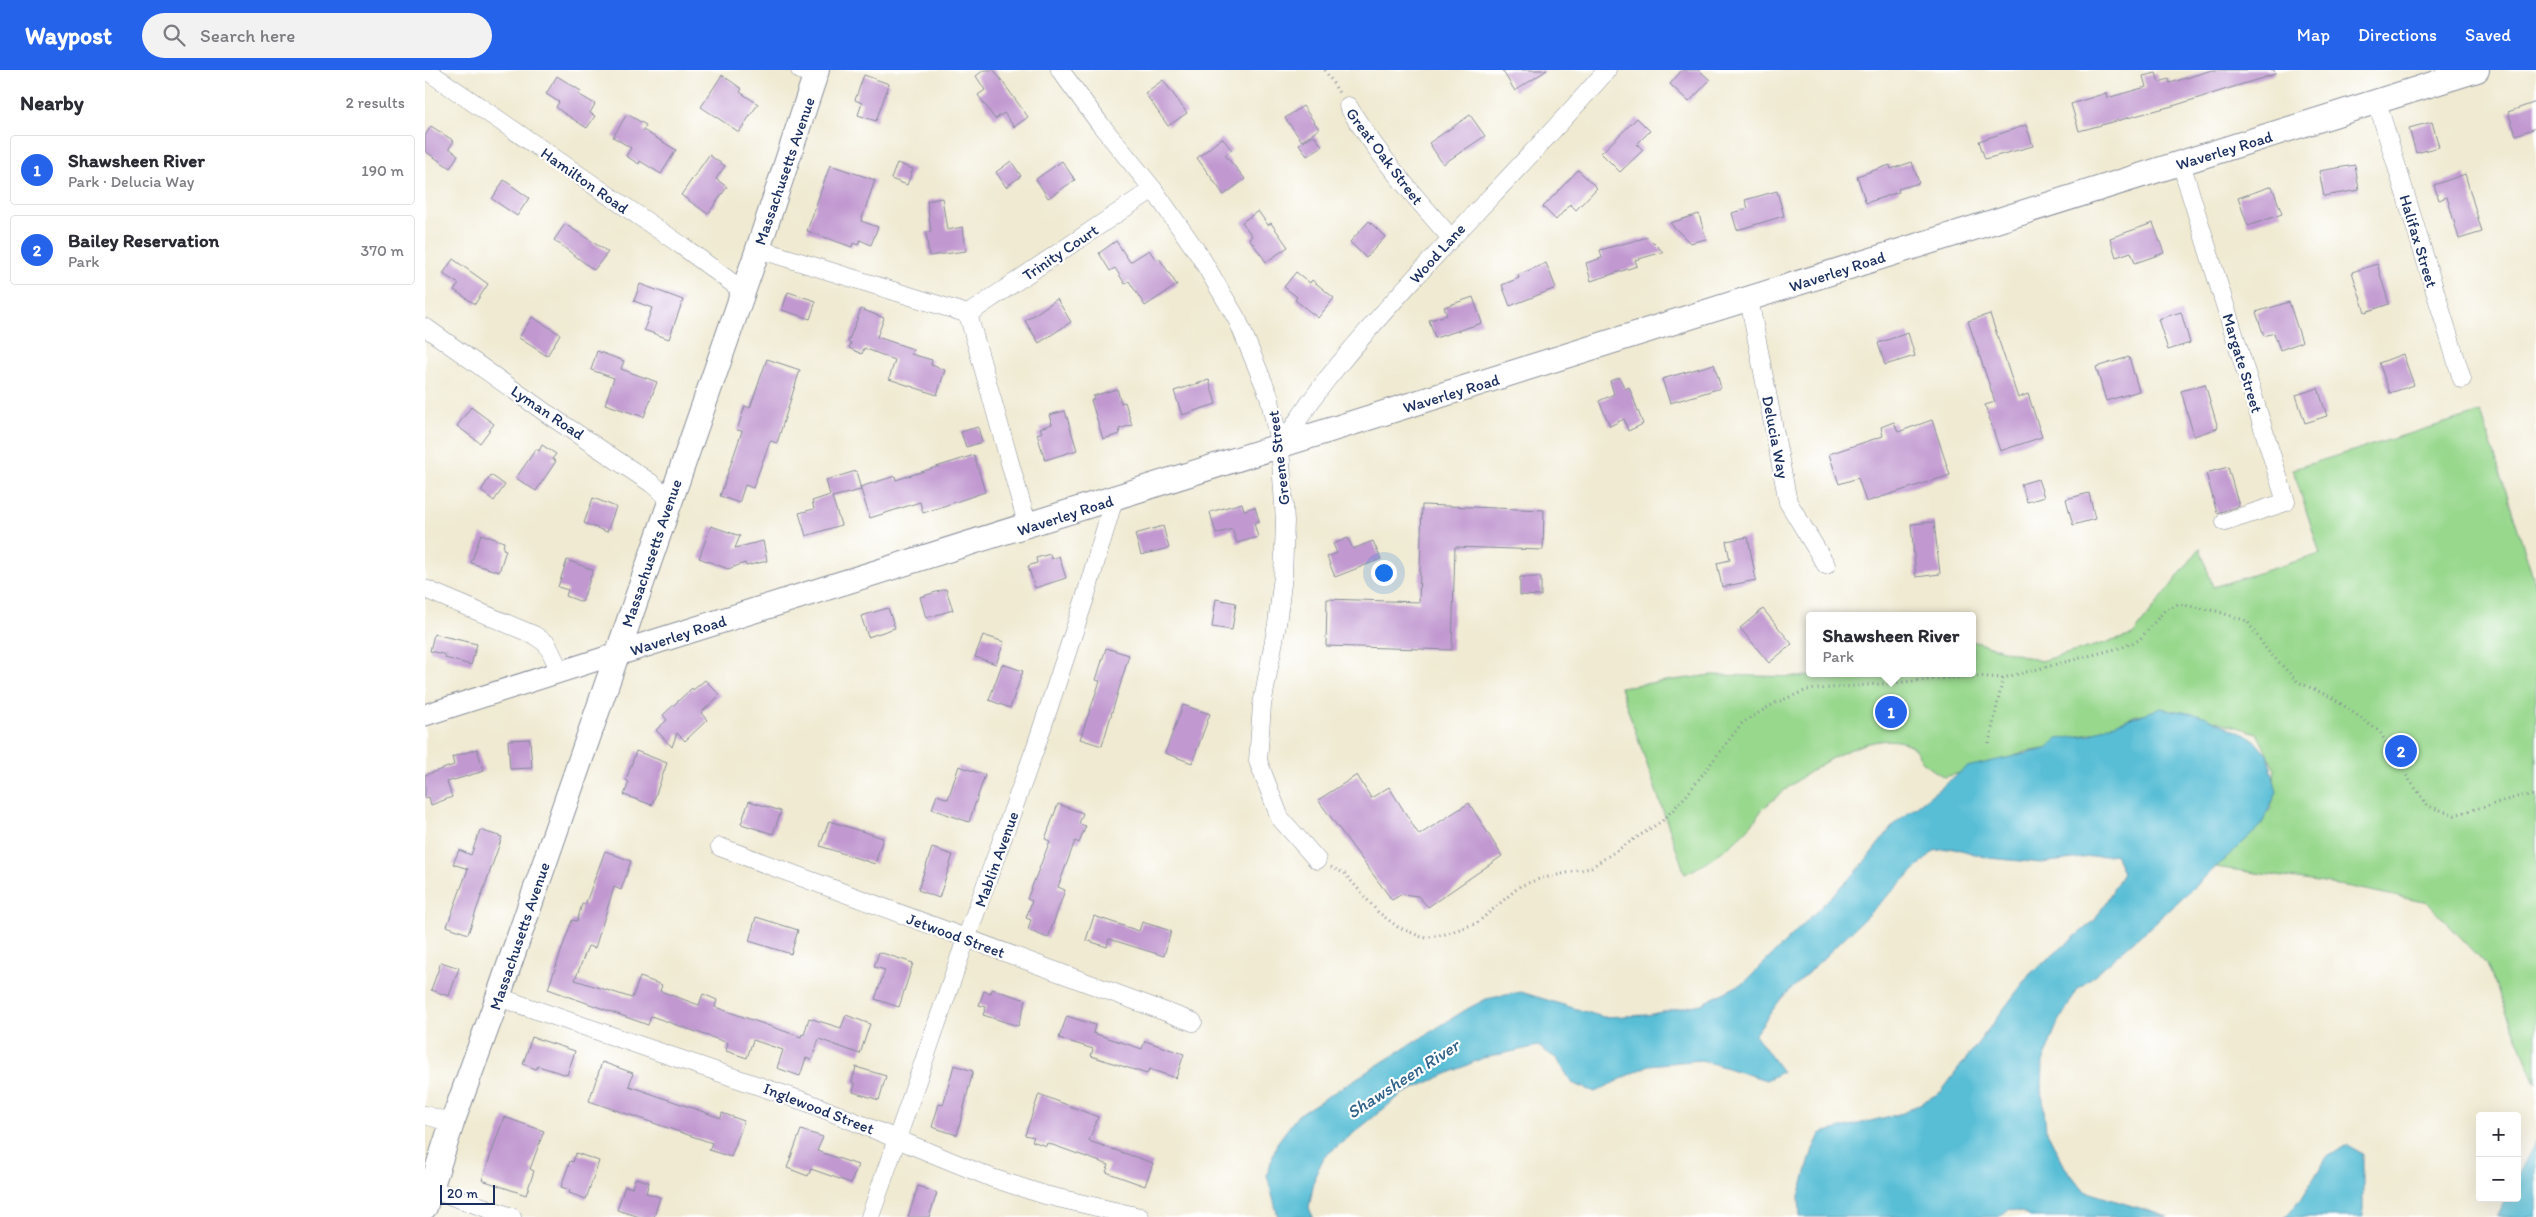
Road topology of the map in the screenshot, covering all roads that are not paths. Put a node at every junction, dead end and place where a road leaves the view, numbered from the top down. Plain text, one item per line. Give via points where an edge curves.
1 (426, 70) edge
2 (1060, 70) edge
3 (1607, 70) edge
4 (2477, 70) edge
5 (811, 72) edge
6 (2377, 102) junction
7 (1348, 106) road end
8 (2181, 163) junction
9 (1153, 190) junction
10 (1451, 238) junction
11 (758, 249) junction
12 (743, 291) junction
13 (1749, 299) junction
14 (968, 314) junction
15 (425, 327) edge
16 (2462, 380) dead end
17 (1280, 447) junction
18 (670, 498) junction
19 (1114, 499) junction
20 (2225, 522) dead end
21 (1028, 527) junction
22 (1826, 565) dead end
23 (425, 589) edge
24 (616, 654) junction
25 (560, 671) junction
26 (425, 715) edge
27 (720, 847) dead end
28 (1317, 860) road end
29 (966, 939) junction
30 (498, 997) junction
31 (1193, 1022) dead end
32 (425, 1115) edge
33 (452, 1123) junction
34 (898, 1139) junction
35 (428, 1198) edge
36 (512, 1217) edge
37 (870, 1217) edge
38 (1140, 1217) edge

1 - 12 street, Hamilton Road
2 - 9 street, Greene Street
3 - 10 street, Wood Lane
4 - 6 main road, Waverley Road
5 - 11 main road, Massachusetts Avenue
6 - 8 main road, Waverley Road
6 - 16 street, Halifax Street
7 - 10 street, Great Oak Street via 1364,133 1405,186
8 - 13 main road, Waverley Road
8 - 20 street, Margate Street via 2286,502
9 - 14 street, Trinity Court
9 - 17 street, Greene Street via 1200,256 1238,321 1269,396
10 - 17 street, Wood Lane via 1331,374
11 - 12 main road, Massachusetts Avenue
11 - 14 street
12 - 18 main road, Massachusetts Avenue
13 - 17 main road, Waverley Road
13 - 22 street, Delucia Way via 1788,502
14 - 21 street
15 - 18 street, Lyman Road
17 - 19 main road, Waverley Road
17 - 28 street, Greene Street via 1285,515 1283,576 1262,705 1258,761 1279,818
18 - 24 main road, Massachusetts Avenue
19 - 21 main road, Waverley Road
19 - 29 street, Mablin Avenue via 1037,746
21 - 24 main road, Waverley Road
23 - 25 street via 534,635 547,644
24 - 25 street, Waverley Road
24 - 30 main road, Massachusetts Avenue
25 - 26 street, Waverley Road
27 - 29 street, Jetwood Street
29 - 31 street, Jetwood Street
29 - 34 street, Mablin Avenue
30 - 33 main road, Massachusetts Avenue
30 - 34 street, Inglewood Street via 809,1103
32 - 33 street
33 - 35 main road, Massachusetts Avenue
34 - 37 street, Mablin Avenue
34 - 38 street, Inglewood Street via 992,1178 1038,1193
35 - 36 street

